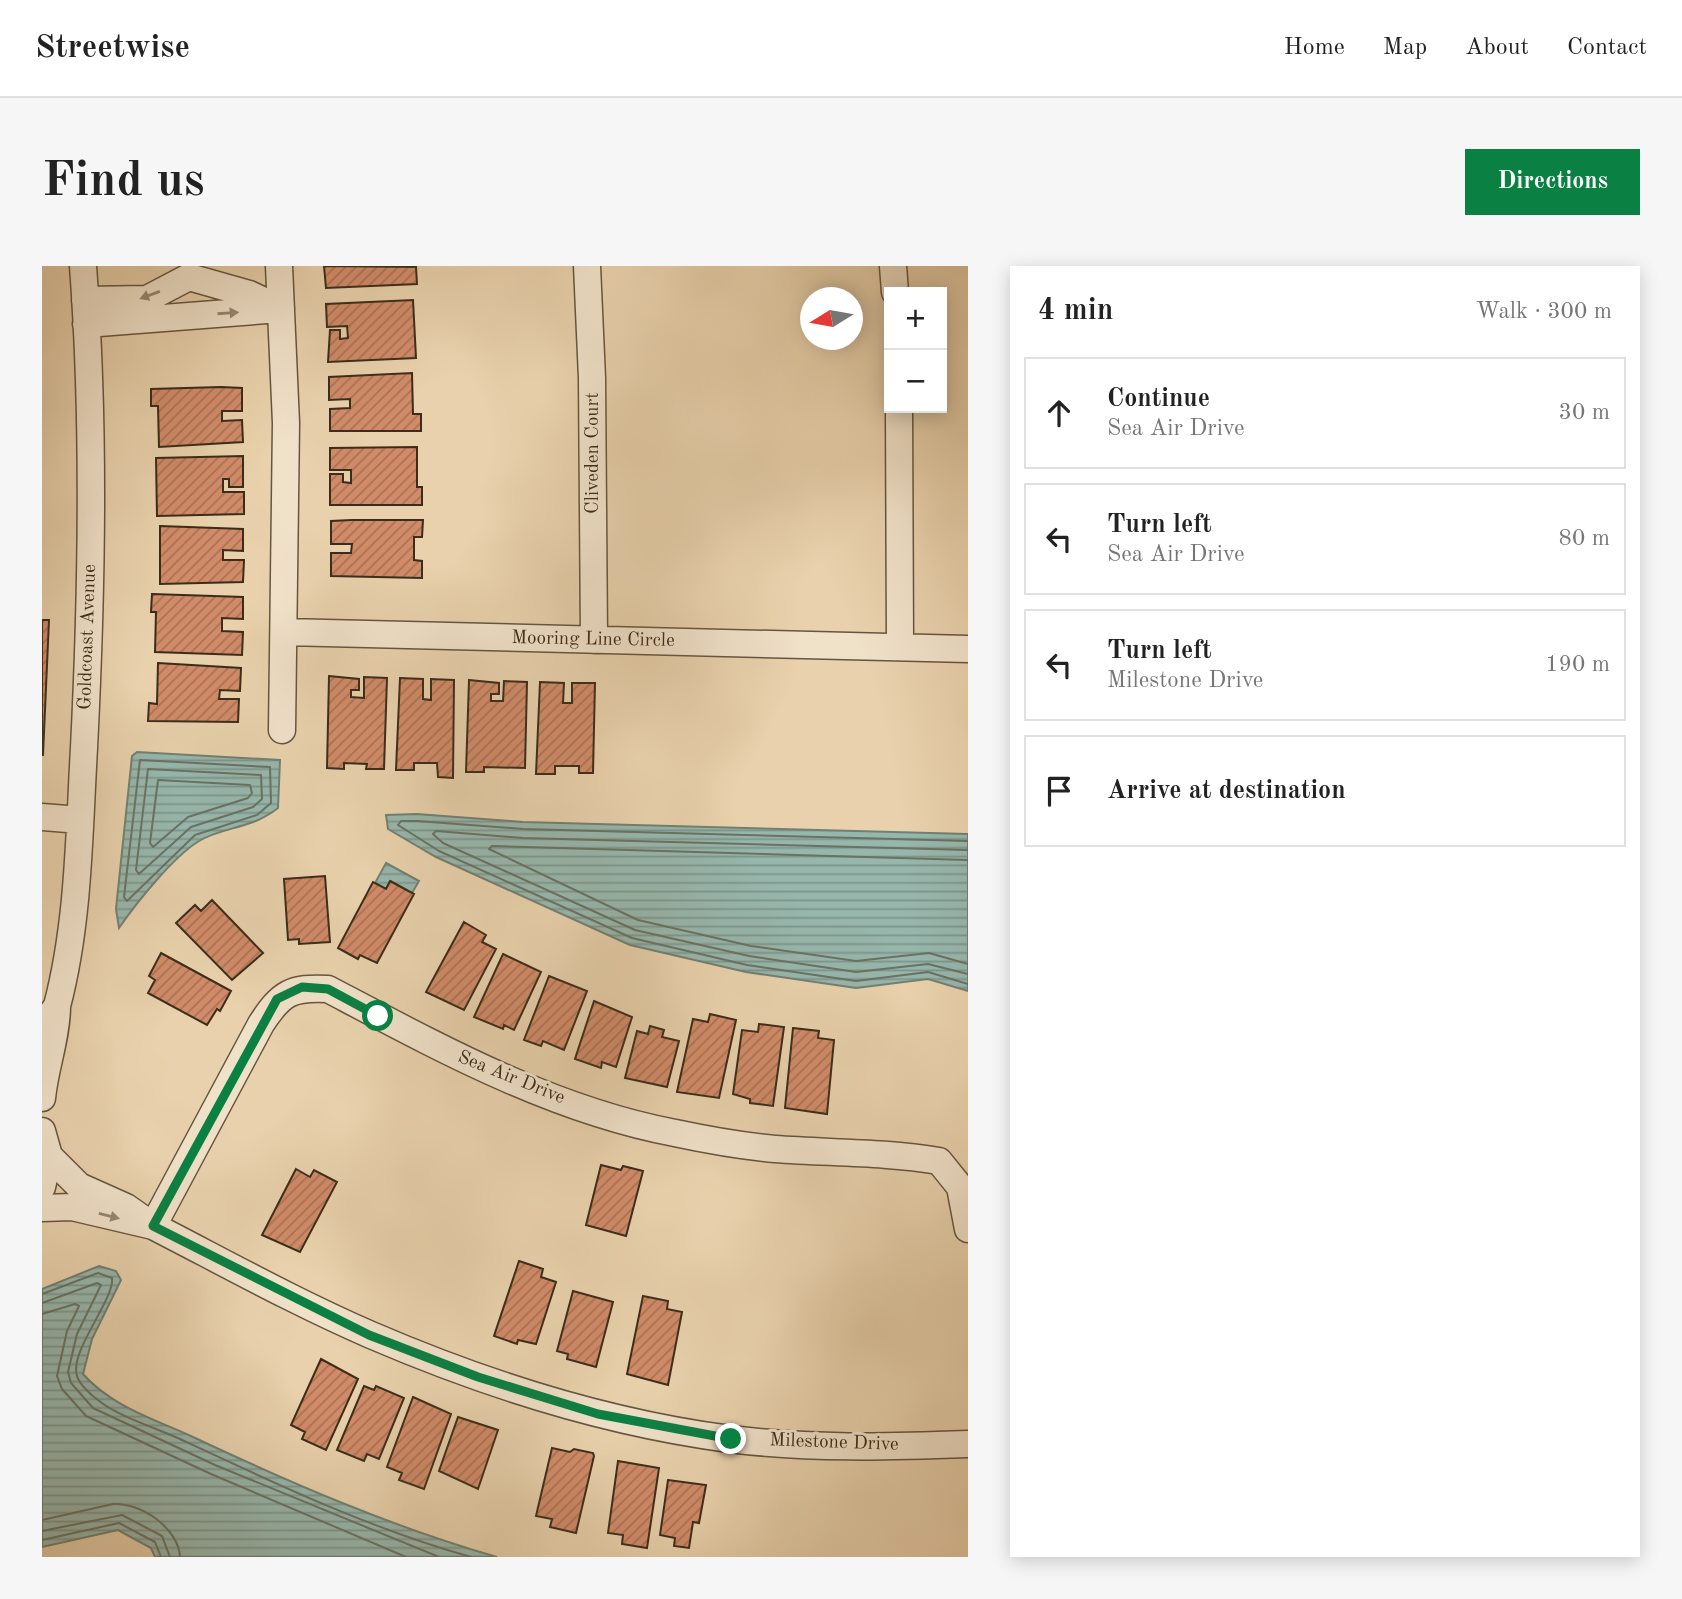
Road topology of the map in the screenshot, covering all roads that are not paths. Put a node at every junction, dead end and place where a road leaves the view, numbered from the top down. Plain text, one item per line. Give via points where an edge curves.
1 (83, 266) edge
2 (279, 266) edge
3 (587, 266) edge
4 (894, 266) edge
5 (895, 287) edge
6 (281, 309) junction
7 (86, 312) junction
8 (899, 413) edge
9 (285, 632) junction
10 (594, 640) junction
11 (900, 646) junction
12 (968, 649) edge
13 (282, 730) dead end
14 (42, 817) edge
15 (80, 820) junction
16 (50, 1016) edge
17 (42, 1098) edge
18 (46, 1143) edge
19 (42, 1187) edge
20 (42, 1208) edge
21 (153, 1226) junction
22 (968, 1229) edge
23 (968, 1444) edge

1 - 7 street, Goldcoast Avenue
2 - 6 street
3 - 10 street, Cliveden Court
4 - 5 street
7 -> 6 street
6 -> 7 street via 249,294 189,277 147,299
6 - 9 street via 286,423
7 - 15 street, Goldcoast Avenue via 91,597
8 - 11 street
9 - 10 street, Mooring Line Circle
9 - 13 street
10 - 11 street, Mooring Line Circle
11 - 12 street, Mooring Line Circle
14 - 15 street
15 - 16 street, Goldcoast Avenue via 69,961
16 - 17 street, Goldcoast Avenue via 57,1025
18 - 19 street
18 - 21 street, Milestone Drive via 79,1186 126,1206
20 -> 21 street, Milestone Drive via 72,1207
21 - 22 street, Sea Air Drive via 261,1024 277,999 302,987 328,989 466,1062 557,1097 673,1133 773,1149 905,1155 939,1161 960,1187
21 - 23 street, Milestone Drive via 369,1335 478,1377 598,1414 731,1439 879,1447

